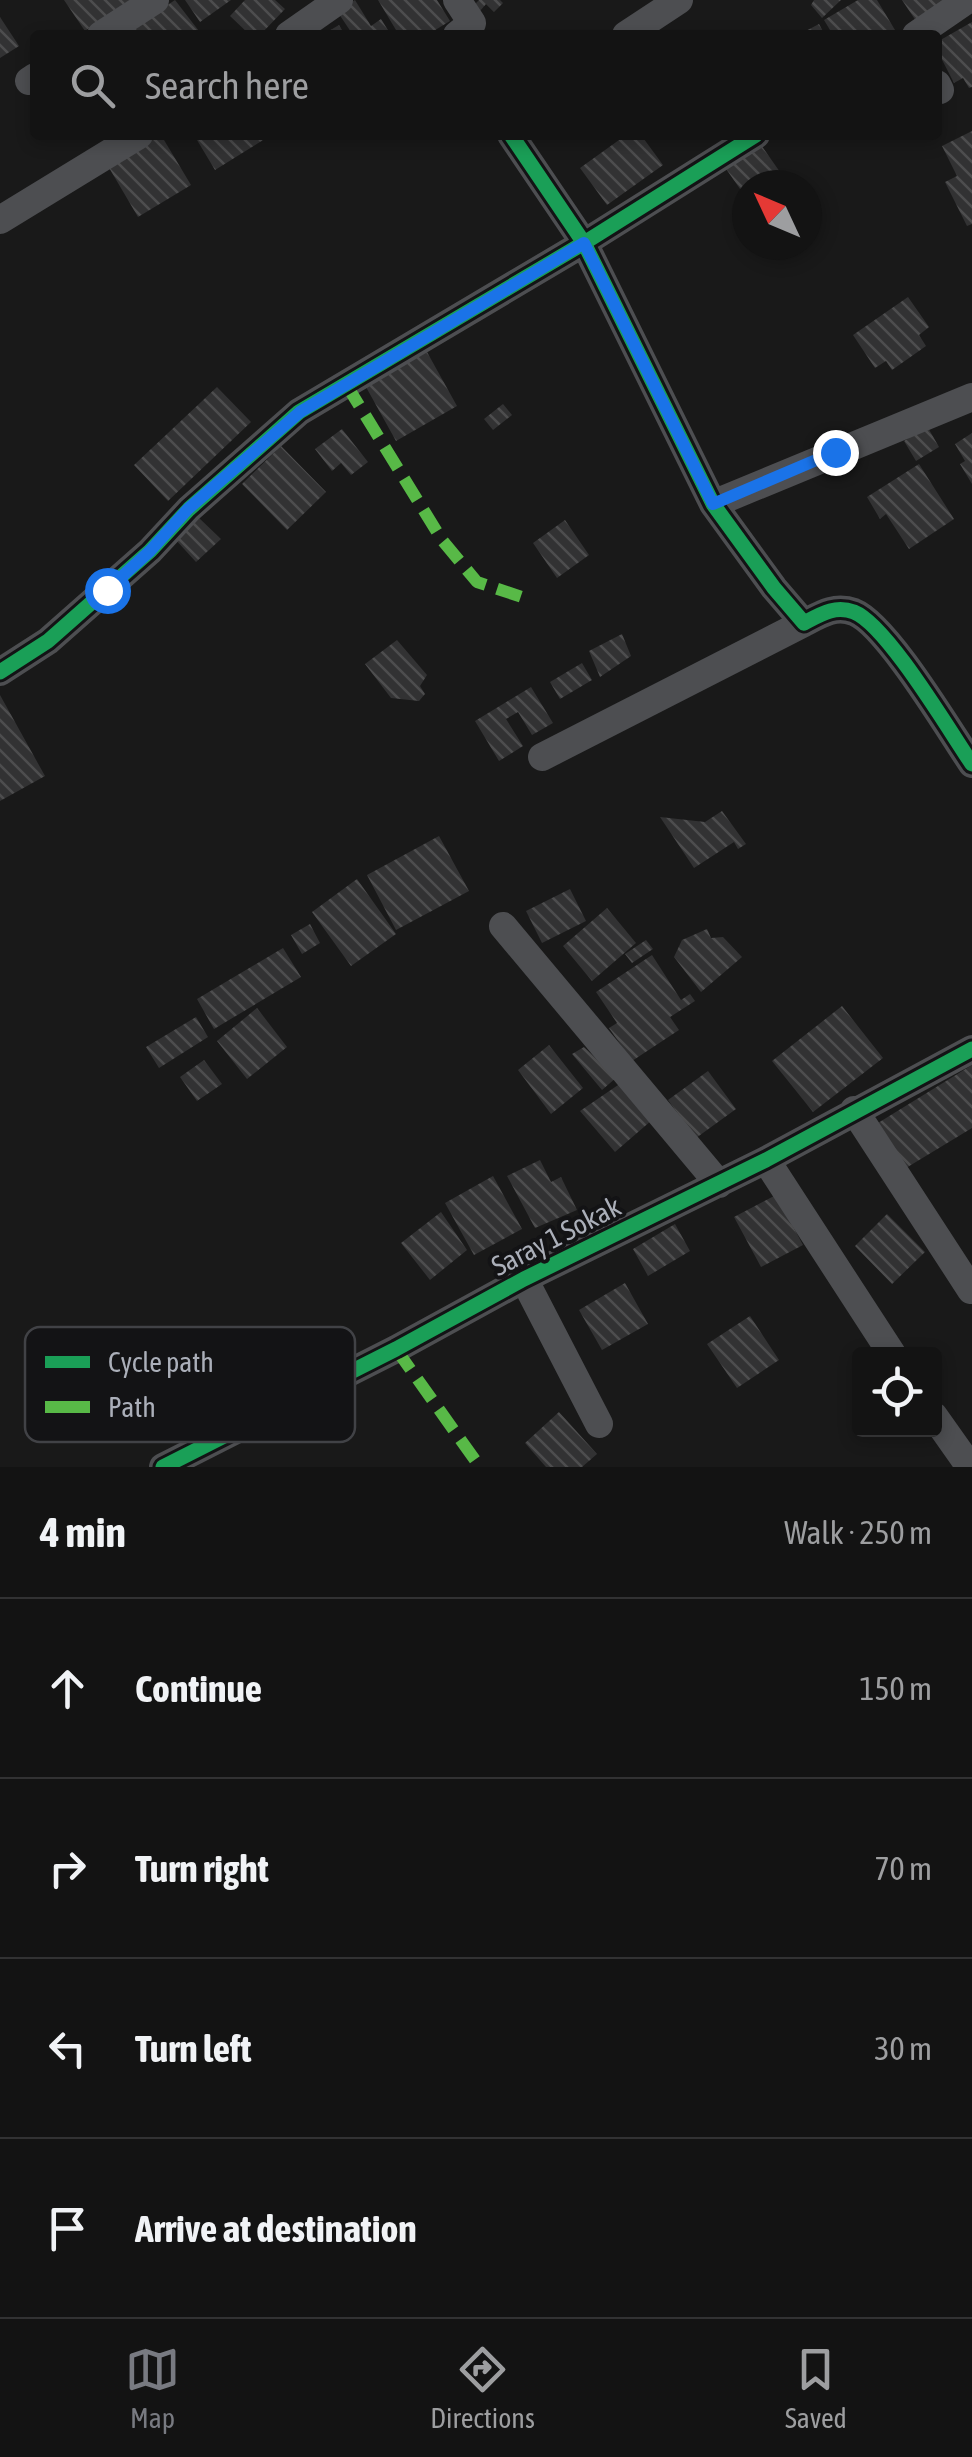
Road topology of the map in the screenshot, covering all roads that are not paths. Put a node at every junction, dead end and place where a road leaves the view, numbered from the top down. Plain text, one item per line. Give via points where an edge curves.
1 (155, 0) edge
2 (339, 0) edge
3 (457, 0) edge
4 (678, 0) edge
5 (967, 0) edge
6 (310, 9) edge
7 (108, 30) edge
8 (293, 30) edge
9 (463, 30) edge
10 (633, 30) edge
11 (923, 30) edge
12 (131, 140) edge
13 (513, 140) edge
14 (748, 140) edge
15 (0, 220) edge
16 (584, 243) junction
17 (972, 397) edge
18 (713, 504) junction
19 (804, 623) junction
20 (0, 672) edge
21 (542, 757) dead end
22 (972, 764) edge
23 (503, 926) dead end
24 (972, 1049) edge
25 (854, 1110) junction
26 (766, 1160) junction
27 (719, 1184) junction
28 (524, 1279) junction
29 (971, 1290) edge
30 (887, 1347) edge
31 (355, 1370) edge
32 (599, 1424) dead end
33 (942, 1427) edge
34 (212, 1442) edge
35 (163, 1467) edge
36 (970, 1467) edge

1 - 7 street
2 - 6 street
3 - 9 street via 472,23
4 - 10 street
5 - 11 street
6 - 8 street
12 - 15 street
13 - 16 street
14 - 16 street
16 - 18 street
16 - 20 street via 300,412 48,641
17 - 18 street
18 - 19 street
19 - 21 street
19 - 22 street via 832,608 857,613 884,638
23 - 27 street
24 - 25 street, Saray 1 Sokak
25 - 26 street, Saray 1 Sokak
25 - 29 street
26 - 27 street, Saray 1 Sokak
26 - 30 street
27 - 28 street, Saray 1 Sokak
28 - 31 street, Saray 1 Sokak
28 - 32 street
33 - 36 street
34 - 35 street, Saray 1 Sokak

